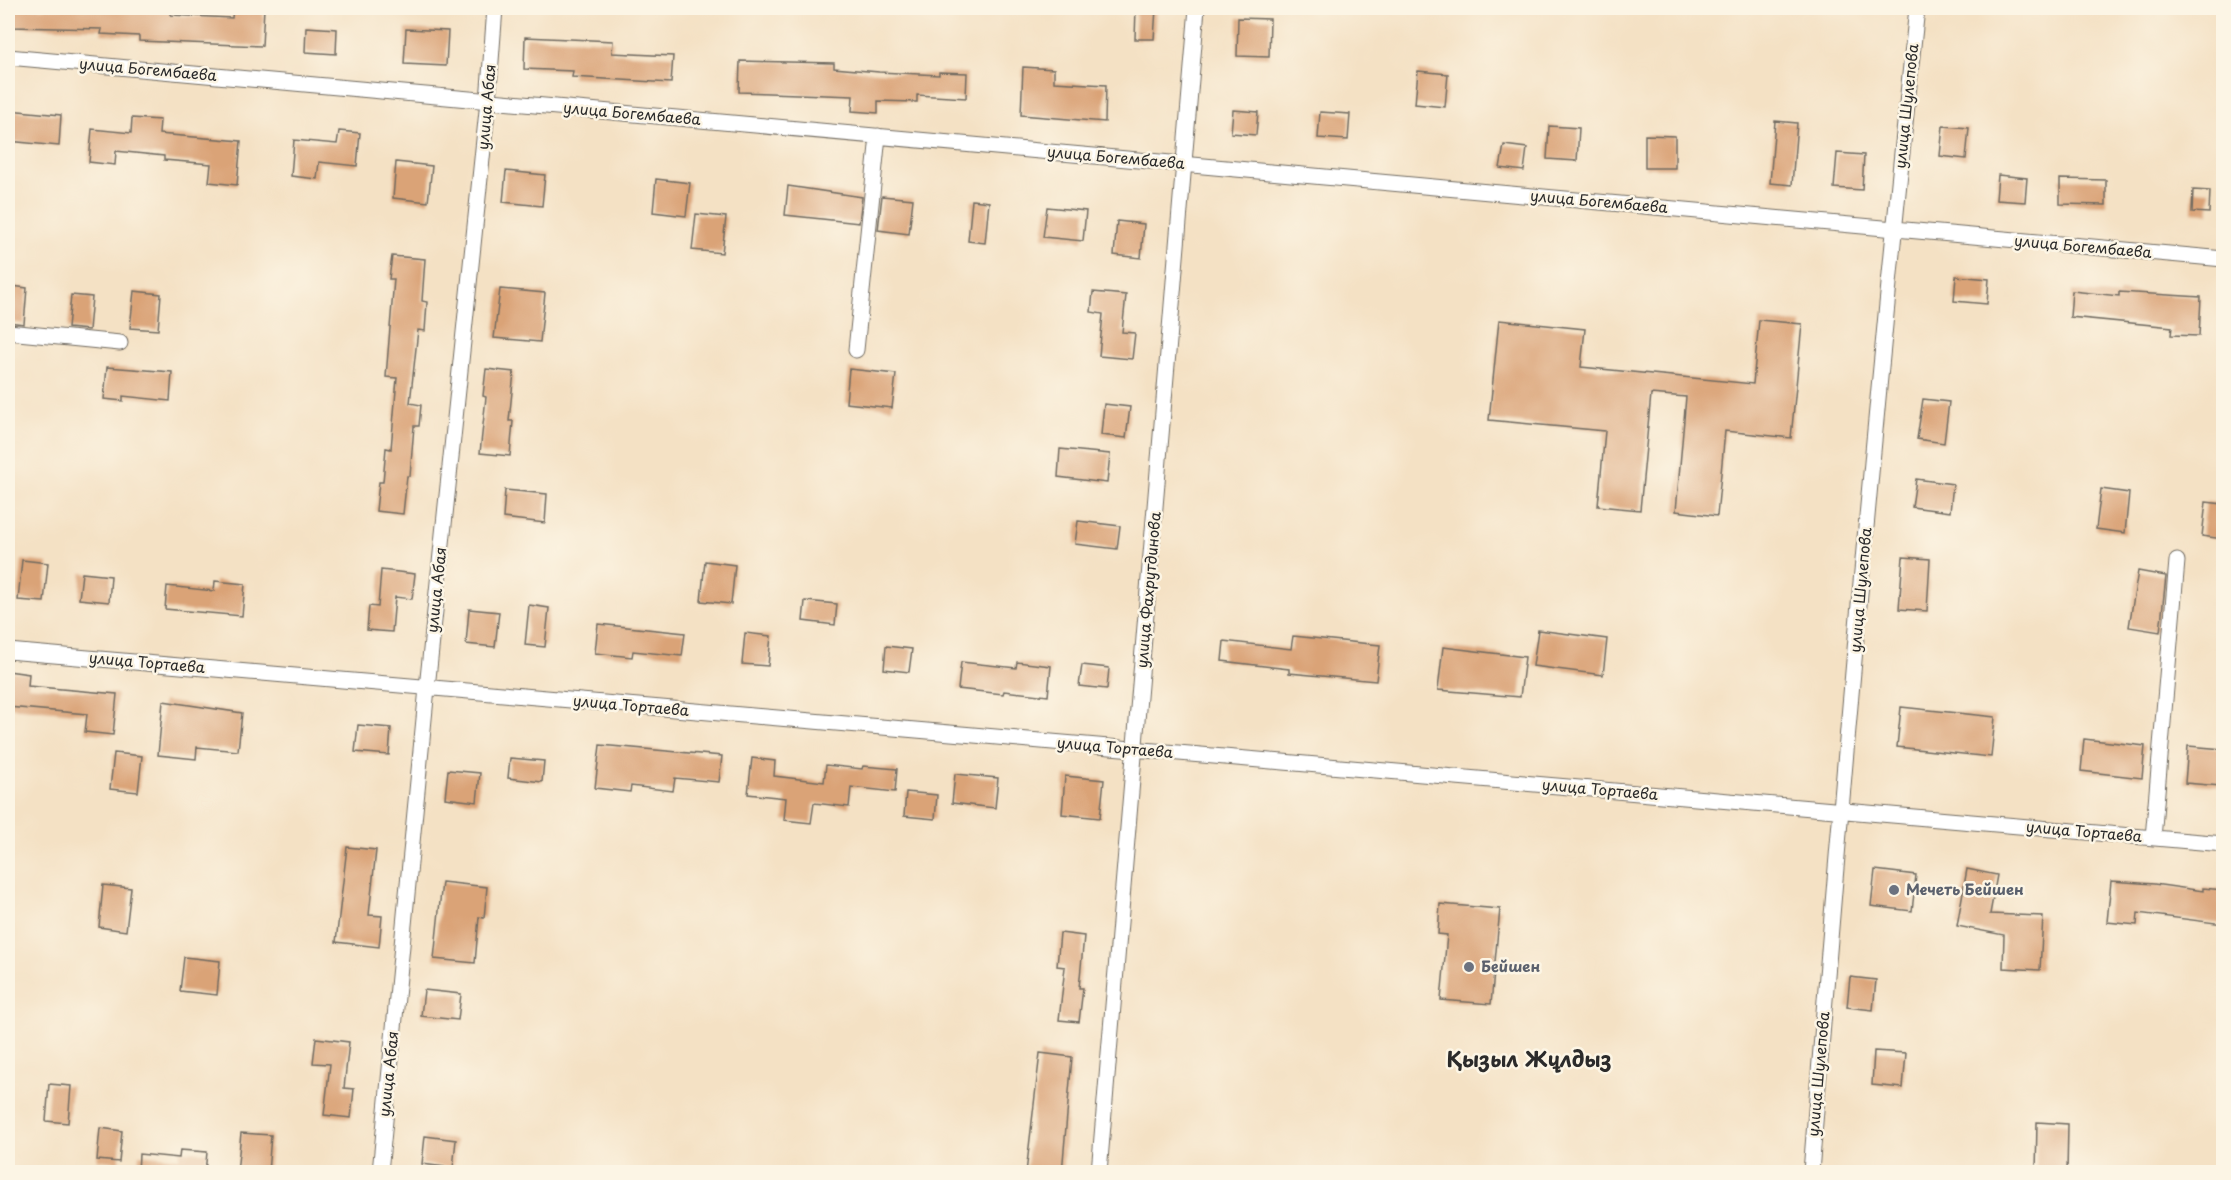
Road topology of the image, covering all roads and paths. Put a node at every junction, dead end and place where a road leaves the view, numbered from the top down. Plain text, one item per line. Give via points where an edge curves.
1 (495, 8) edge
2 (1197, 8) edge
3 (1917, 8) edge
4 (8, 57) edge
5 (489, 101) junction
6 (878, 136) junction
7 (1185, 165) junction
8 (1894, 229) junction
9 (2223, 259) edge
10 (8, 332) edge
11 (120, 343) dead end
12 (856, 350) dead end
13 (2177, 561) dead end
14 (8, 651) edge
15 (427, 688) junction
16 (1136, 749) junction
17 (1840, 811) junction
18 (2153, 838) junction
19 (2223, 844) edge
20 (380, 1173) edge
21 (1100, 1173) edge
22 (1811, 1173) edge

1 - 5 street, улица Абая
2 - 7 street, улица Фахрутдинова
3 - 8 street, улица Шулепова
4 - 5 street, улица Богембаева
5 - 6 street, улица Богембаева
5 - 15 street, улица Абая
6 - 7 street, улица Богембаева
6 - 12 street
7 - 8 street, улица Богембаева
7 - 16 street, улица Фахрутдинова
8 - 9 street, улица Богембаева
8 - 17 street, улица Шулепова
10 - 11 street
13 - 18 street
14 - 15 street, улица Тортаева
15 - 16 street, улица Тортаева
15 - 20 street, улица Абая
16 - 17 street, улица Тортаева
16 - 21 street, улица Фахрутдинова
17 - 18 street, улица Тортаева
17 - 22 street, улица Шулепова
18 - 19 street, улица Тортаева

